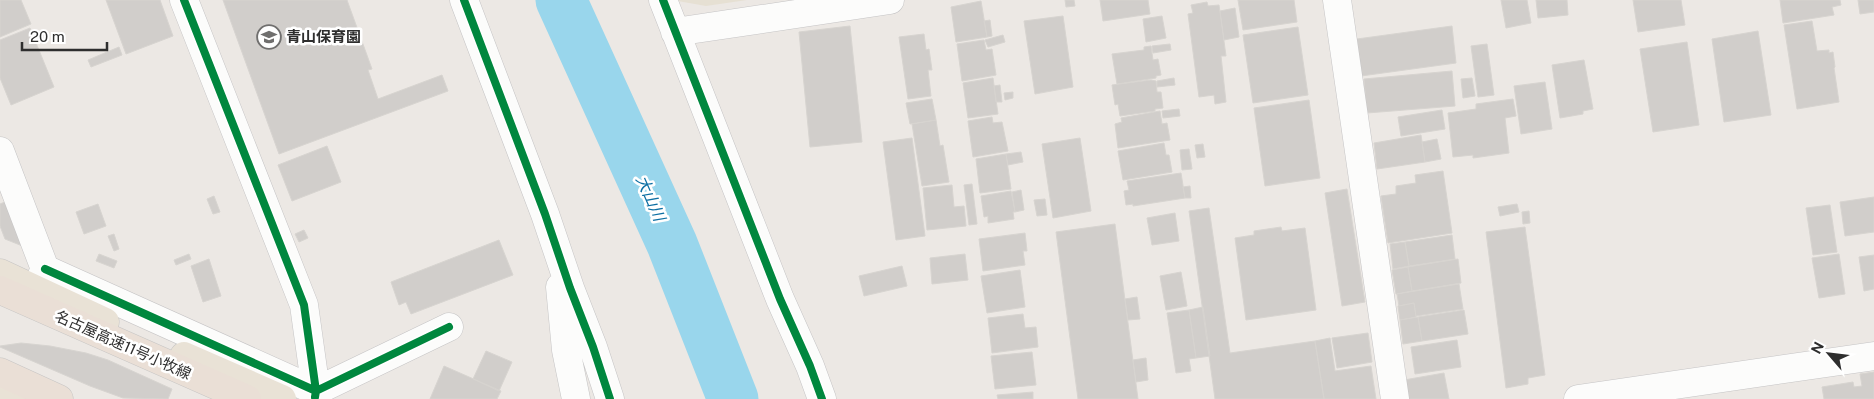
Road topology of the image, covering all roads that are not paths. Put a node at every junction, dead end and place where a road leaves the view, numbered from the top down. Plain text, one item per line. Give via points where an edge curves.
1 (184, 0) edge
2 (464, 0) edge
3 (663, 0) edge
4 (890, 0) edge
5 (1337, 0) edge
6 (675, 32) junction
7 (0, 151) edge
8 (557, 249) junction
9 (0, 273) edge
10 (40, 280) junction
11 (0, 290) edge
12 (449, 327) dead end
13 (1874, 356) edge
14 (810, 366) junction
15 (0, 372) edge
16 (316, 391) junction
17 (0, 394) edge
18 (11, 399) edge
19 (59, 399) edge
20 (247, 399) edge
21 (282, 399) edge
22 (576, 399) edge
23 (610, 399) edge
24 (822, 399) edge
25 (837, 399) edge
26 (1395, 399) edge
27 (1578, 399) edge

1 - 16 street via 304,305
2 - 8 street
3 - 6 street
4 - 6 street
5 - 26 street
6 - 14 street via 780,300
7 - 10 street
8 - 22 street via 566,350
8 - 23 street
9 - 10 highway
10 - 16 street
10 - 21 highway via 103,321
11 - 20 highway, 名古屋高速11号小牧線
12 - 16 street
13 - 27 street
14 - 24 street
14 - 25 street
15 - 19 highway
17 - 18 highway

